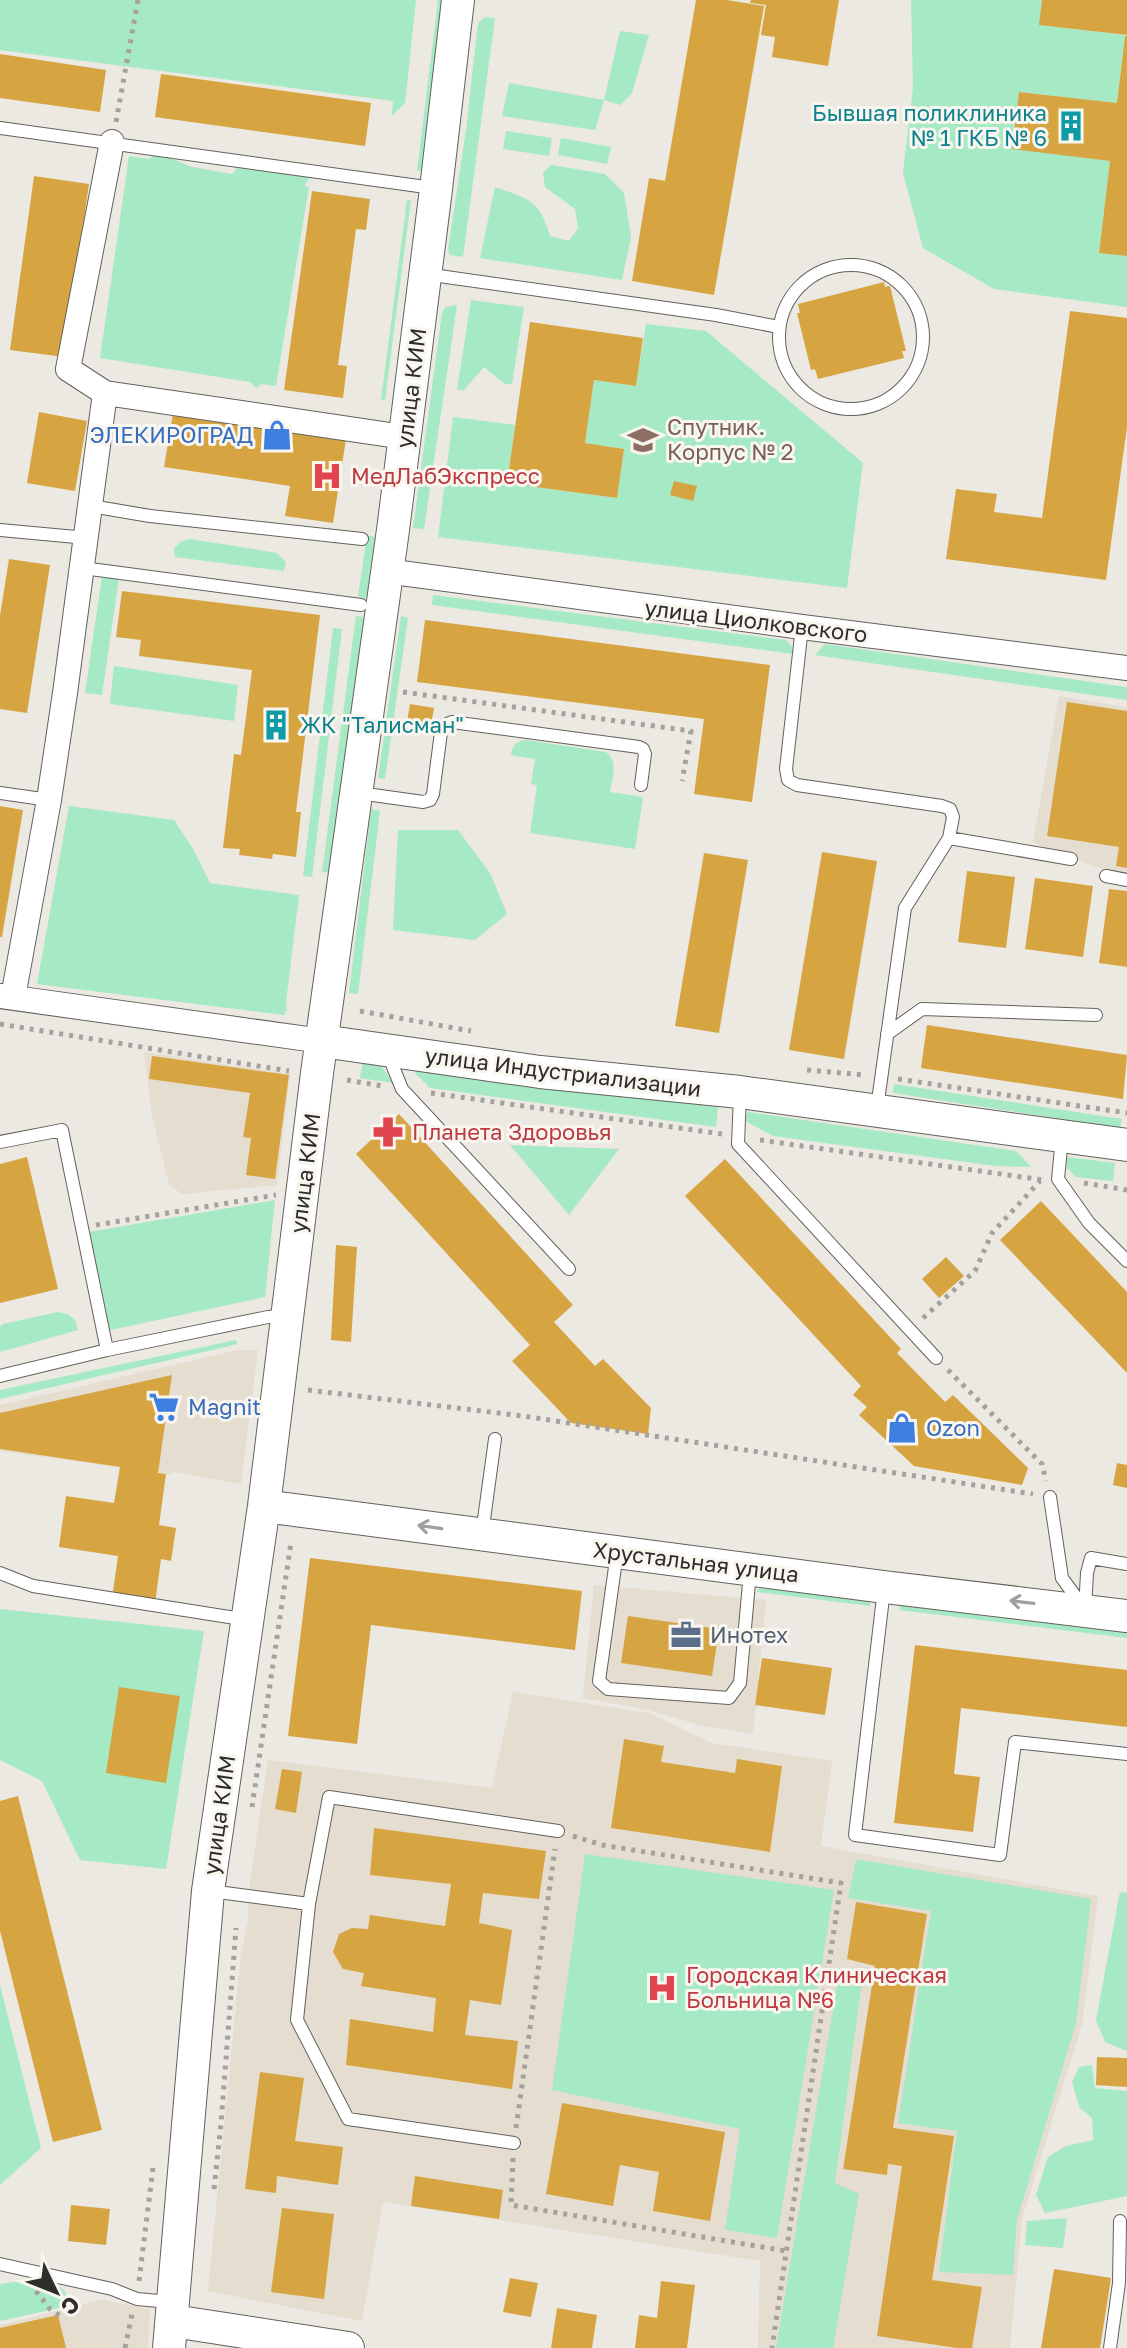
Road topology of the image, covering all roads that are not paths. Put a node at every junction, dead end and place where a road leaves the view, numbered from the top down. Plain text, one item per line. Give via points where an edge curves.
1 (458, 0) edge
2 (0, 128) edge
3 (112, 142) junction
4 (436, 189) junction
5 (425, 274) junction
6 (779, 327) junction
7 (105, 393) junction
8 (404, 437) junction
9 (91, 506) junction
10 (0, 530) edge
11 (87, 538) junction
12 (362, 539) dead end
13 (83, 568) junction
14 (386, 571) junction
15 (361, 605) dead end
16 (802, 627) junction
17 (1127, 668) edge
18 (641, 785) dead end
19 (0, 793) edge
20 (355, 793) junction
21 (49, 800) junction
22 (949, 838) junction
23 (1071, 859) dead end
24 (1106, 876) dead end
25 (1127, 880) edge
26 (7, 996) edge
27 (1096, 1015) dead end
28 (887, 1034) junction
29 (322, 1041) junction
30 (386, 1051) junction
31 (740, 1092) junction
32 (877, 1111) junction
33 (1062, 1137) junction
34 (0, 1142) edge
35 (1127, 1145) edge
36 (1127, 1261) edge
37 (569, 1269) dead end
38 (289, 1315) junction
39 (107, 1350) junction
40 (936, 1358) road end
41 (0, 1376) edge
42 (495, 1439) dead end
43 (1050, 1497) road end
44 (264, 1506) junction
45 (482, 1534) junction
46 (617, 1552) junction
47 (1127, 1564) edge
48 (751, 1569) junction
49 (0, 1573) edge
50 (884, 1587) junction
51 (1085, 1610) junction
52 (1127, 1616) edge
53 (248, 1620) junction
54 (1127, 1754) edge
55 (558, 1831) road end
56 (224, 1893) junction
57 (309, 1904) junction
58 (514, 2143) road end
59 (1120, 2221) dead end
60 (0, 2264) edge
61 (172, 2324) edge
62 (348, 2348) edge
63 (1110, 2348) edge

1 - 4 street, улица КИМ
2 - 3 lane
3 - 4 lane
3 - 7 street via 68,369
4 - 5 street, улица КИМ
5 - 6 lane
5 - 8 street, улица КИМ
6 - 6 lane via 788,374 804,393 850,410 874,406 896,394 921,353 923,328 916,306 885,273 863,266 840,266 800,286
7 - 8 street
7 - 9 street
8 - 14 street, улица КИМ
9 - 11 street
9 - 12 lane
10 - 11 lane
11 - 13 street
13 - 15 lane
13 - 21 street
14 - 16 street, улица Циолковского
14 - 20 street, улица КИМ
16 - 17 street, улица Циолковского
16 - 22 lane via 788,780 942,806 953,817
18 - 20 lane via 645,754 639,747 452,722 441,732 430,800
19 - 21 lane
20 - 29 street, улица КИМ
21 - 26 street
22 - 23 lane
22 - 28 lane via 905,908
24 - 25 lane
26 - 29 street, улица Индустриализации
27 - 28 lane via 922,1009
28 - 32 lane
29 - 30 street, улица Индустриализации
29 - 38 street, улица КИМ
30 - 31 street, улица Индустриализации
30 - 37 lane via 402,1089
31 - 32 street, улица Индустриализации
31 - 40 lane via 738,1144
32 - 33 street, улица Индустриализации
33 - 35 street, улица Индустриализации
33 - 36 lane via 1058,1179 1089,1223
34 - 39 lane via 62,1130
38 - 39 lane
38 - 44 street, улица КИМ
39 - 41 lane
42 - 45 lane
43 - 51 lane via 1062,1578
45 -> 44 street, Хрустальная улица
44 - 53 street, улица КИМ
45 - 46 street, Хрустальная улица
46 - 48 street, Хрустальная улица
46 - 48 lane via 599,1681 608,1689 729,1698 740,1683
47 - 51 lane via 1091,1558
48 - 50 street, Хрустальная улица via 812,1572
49 - 53 lane via 33,1586
51 -> 50 street, Хрустальная улица
50 - 54 lane via 855,1835 1000,1855 1015,1742
51 - 52 street, Хрустальная улица
53 - 56 street, улица КИМ
55 - 57 lane via 329,1797
56 - 57 lane
56 - 61 street, улица КИМ
57 - 58 lane via 297,2020 348,2119
59 - 63 lane
60 - 61 lane via 112,2289
61 - 62 street

